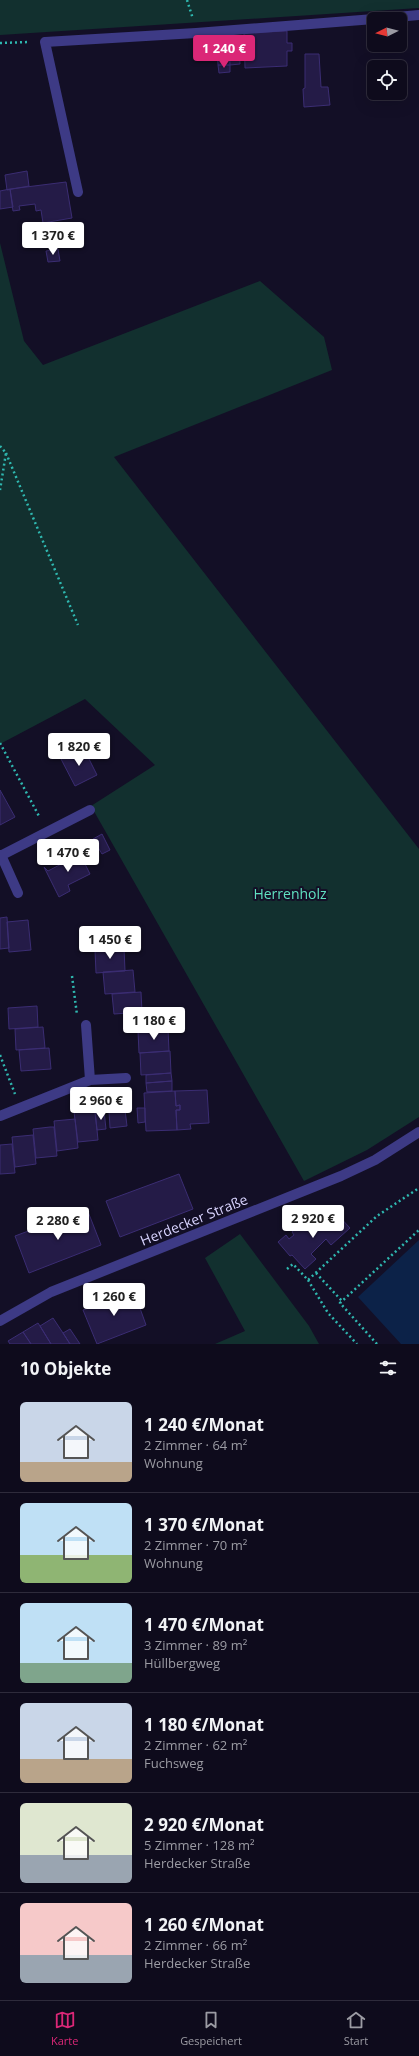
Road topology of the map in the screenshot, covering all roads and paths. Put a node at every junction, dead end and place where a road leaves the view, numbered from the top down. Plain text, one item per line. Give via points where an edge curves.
1 (419, 16) edge
2 (407, 17) edge
3 (367, 20) edge
4 (45, 42) junction
5 (0, 43) edge
6 (78, 192) dead end
7 (0, 446) edge
8 (6, 453) junction
9 (0, 490) edge
10 (78, 625) dead end
11 (0, 743) edge
12 (90, 810) dead end
13 (47, 832) junction
14 (0, 855) edge
15 (18, 893) dead end
16 (72, 976) dead end
17 (86, 1025) joint
18 (0, 1055) edge
19 (126, 1078) dead end
20 (90, 1080) junction
21 (20, 1108) junction
22 (0, 1116) edge
23 (419, 1132) edge
24 (419, 1188) edge
25 (419, 1230) edge
26 (288, 1269) dead end
27 (316, 1273) junction
28 (308, 1280) junction
29 (342, 1301) junction
30 (0, 1321) edge
31 (357, 1344) edge
32 (377, 1344) edge

1 - 2 street
3 - 4 street
4 - 5 path
4 - 6 street
7 - 8 path
8 - 9 path
8 - 10 path
11 - 13 path
12 - 13 street
13 - 14 street
14 - 15 street
16 - 17 path via 77,1018
17 - 20 street
18 - 21 path
19 - 20 street
20 - 21 street
21 - 22 street
23 - 30 street, Herdecker Straße via 375,1160 341,1176 51,1292
24 - 27 path via 377,1216
25 - 29 path
26 - 28 path via 294,1264
27 - 28 path
27 - 29 path
28 - 31 path via 328,1313
29 - 32 path via 340,1303

